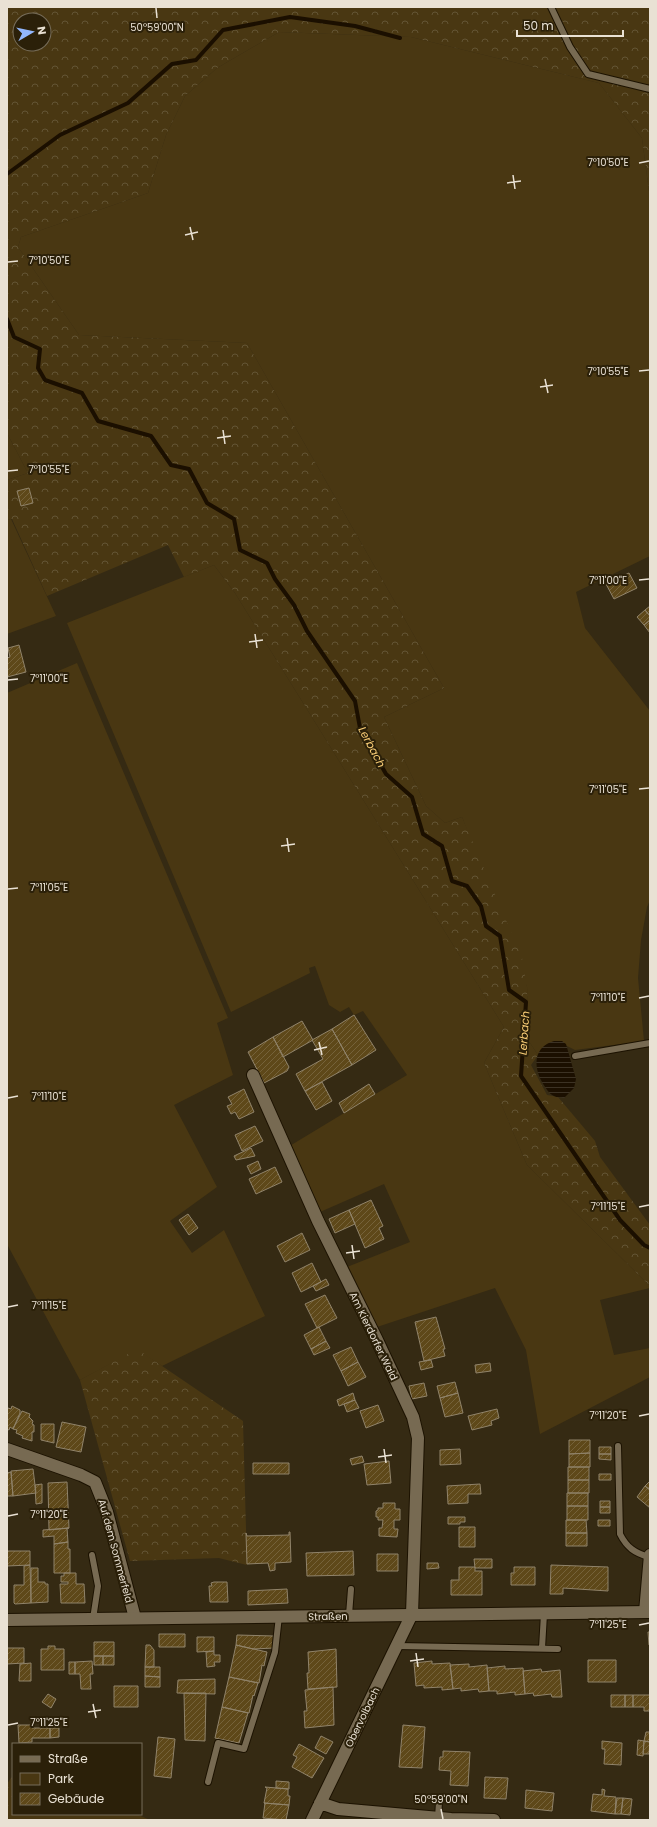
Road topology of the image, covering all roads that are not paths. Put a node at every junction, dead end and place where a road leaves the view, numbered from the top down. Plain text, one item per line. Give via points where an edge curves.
1 (551, 7) edge
2 (650, 89) edge
3 (650, 1043) edge
4 (575, 1056) dead end
5 (253, 1075) dead end
6 (618, 1446) dead end
7 (7, 1449) edge
8 (92, 1555) dead end
9 (650, 1556) edge
10 (351, 1589) dead end
11 (647, 1612) edge
12 (412, 1614) junction
13 (544, 1614) junction
14 (350, 1615) junction
15 (279, 1616) junction
16 (135, 1618) junction
17 (93, 1619) junction
18 (7, 1620) edge
19 (397, 1646) junction
20 (542, 1648) junction
21 (558, 1649) dead end
22 (208, 1782) dead end
23 (439, 1802) dead end
24 (320, 1803) junction
25 (438, 1818) junction
26 (312, 1820) edge
27 (494, 1820) edge

1 - 2 lane via 570,47 588,74
3 - 4 lane
5 - 12 street, Am Kierdorfer Wald via 318,1221 413,1417 418,1438
6 - 9 lane via 620,1534 625,1544 638,1554
7 - 16 street, Auf dem Sommerfeld via 94,1482 107,1512
8 - 17 lane via 98,1586
9 - 11 street
10 - 14 lane
11 - 13 street, Straßen
12 - 13 street, Straßen
12 - 14 street, Straßen
12 - 19 street, Obervolbach
13 - 20 lane
14 - 15 street, Straßen
15 - 16 street, Straßen
15 - 22 lane via 275,1652 244,1749 218,1743
16 - 17 street, Straßen
17 - 18 street, Straßen
19 - 20 lane
19 - 24 street, Obervolbach
20 - 21 lane
23 - 25 lane
24 - 25 street via 338,1810
24 - 26 street, Obervolbach
25 - 27 street

